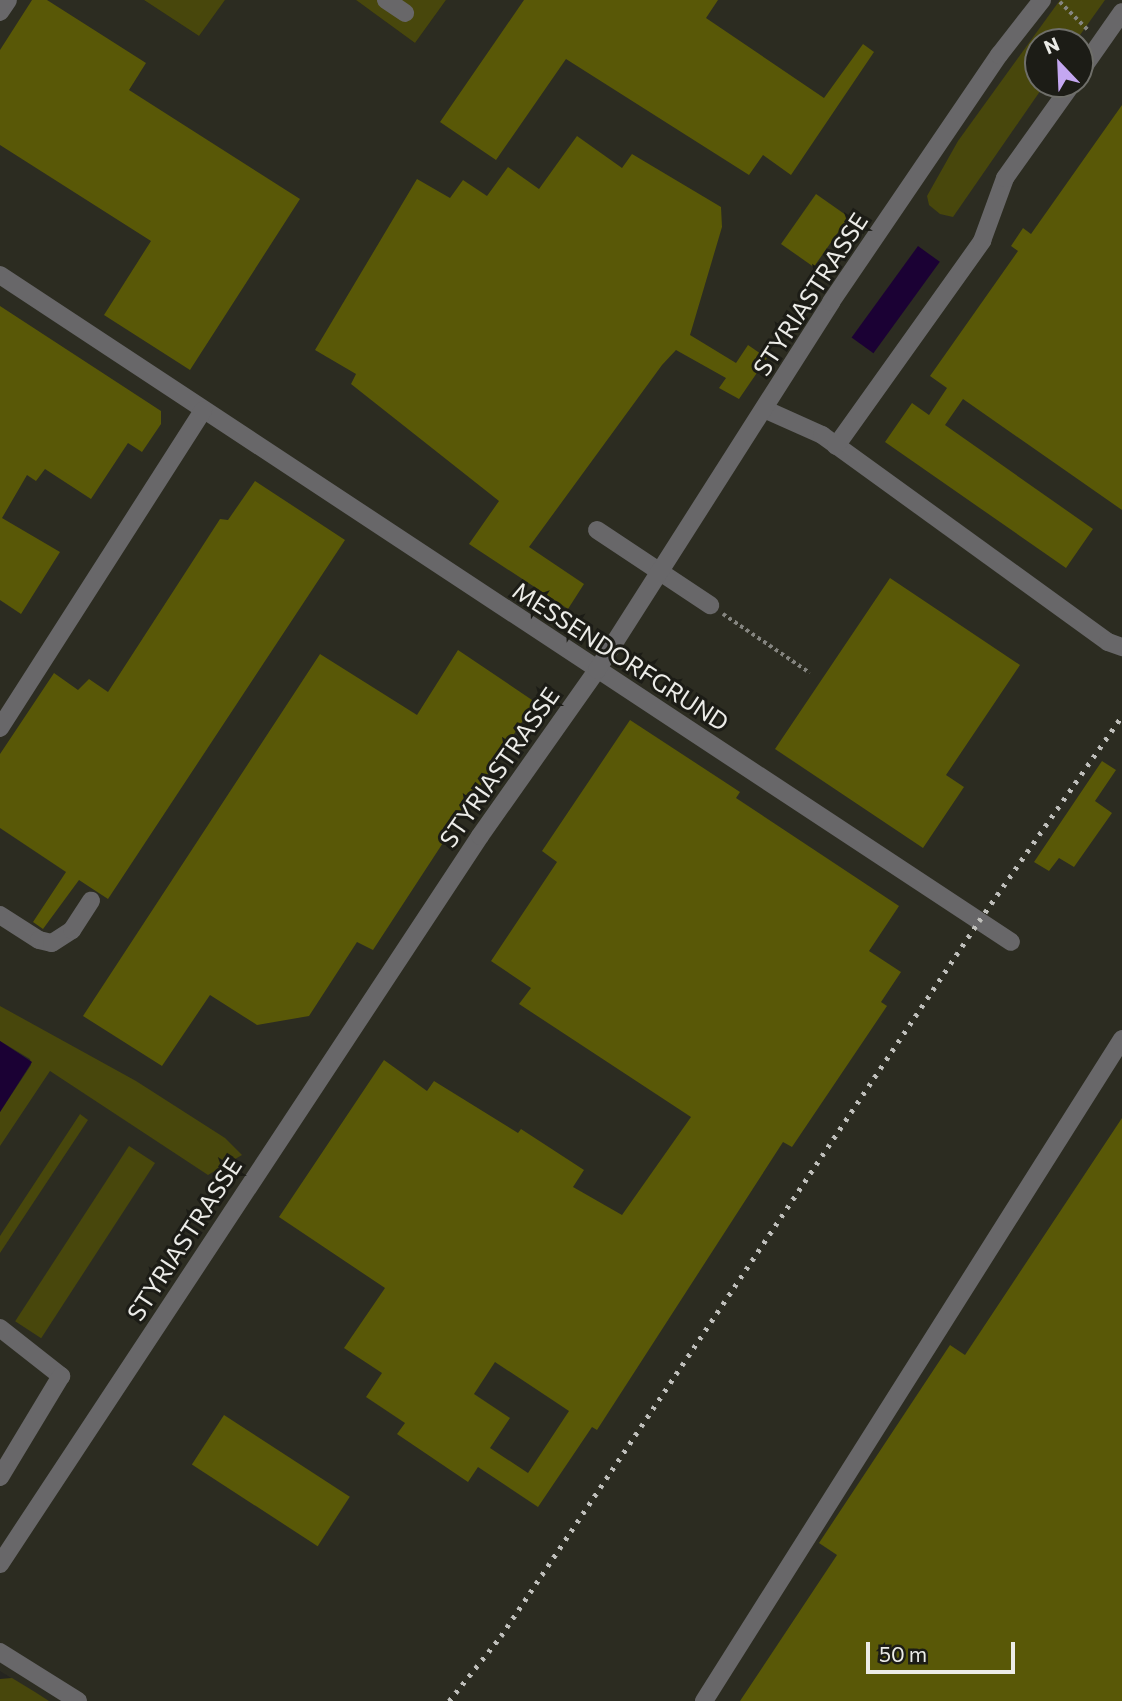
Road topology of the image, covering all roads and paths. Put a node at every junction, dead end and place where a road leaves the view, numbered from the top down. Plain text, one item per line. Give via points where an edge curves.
1 (8, 0) edge
2 (386, 0) edge
3 (1042, 0) edge
4 (1059, 0) edge
5 (0, 12) edge
6 (1122, 12) edge
7 (405, 13) dead end
8 (1085, 28) dead end
9 (1094, 52) edge
10 (1062, 98) edge
11 (0, 275) edge
12 (764, 409) junction
13 (203, 410) junction
14 (835, 446) junction
15 (597, 530) dead end
16 (662, 569) junction
17 (710, 605) joint
18 (1122, 647) edge
19 (597, 670) junction
20 (810, 673) dead end
21 (0, 728) edge
22 (91, 901) dead end
23 (0, 915) edge
24 (1011, 942) dead end
25 (1122, 1039) edge
26 (0, 1328) edge
27 (0, 1477) edge
28 (0, 1564) edge
29 (0, 1652) edge
30 (78, 1701) edge
31 (704, 1701) edge

1 - 5 street
2 - 7 street
3 - 12 street, STYRIASTRASSE via 984,78
4 - 8 path
6 - 9 street
10 - 14 street via 1005,178 982,241
11 - 13 street, MESSENDORFGRUND
12 - 14 street
12 - 16 street, STYRIASTRASSE
13 - 19 street, MESSENDORFGRUND
13 - 21 street
14 - 18 street via 1108,642
15 - 16 street
16 - 17 street
16 - 19 street, STYRIASTRASSE
17 - 20 path
19 - 24 street, MESSENDORFGRUND
19 - 28 street, STYRIASTRASSE via 480,836
22 - 23 street via 72,930 52,943 39,940
25 - 31 street
26 - 27 street via 61,1376
29 - 30 street

